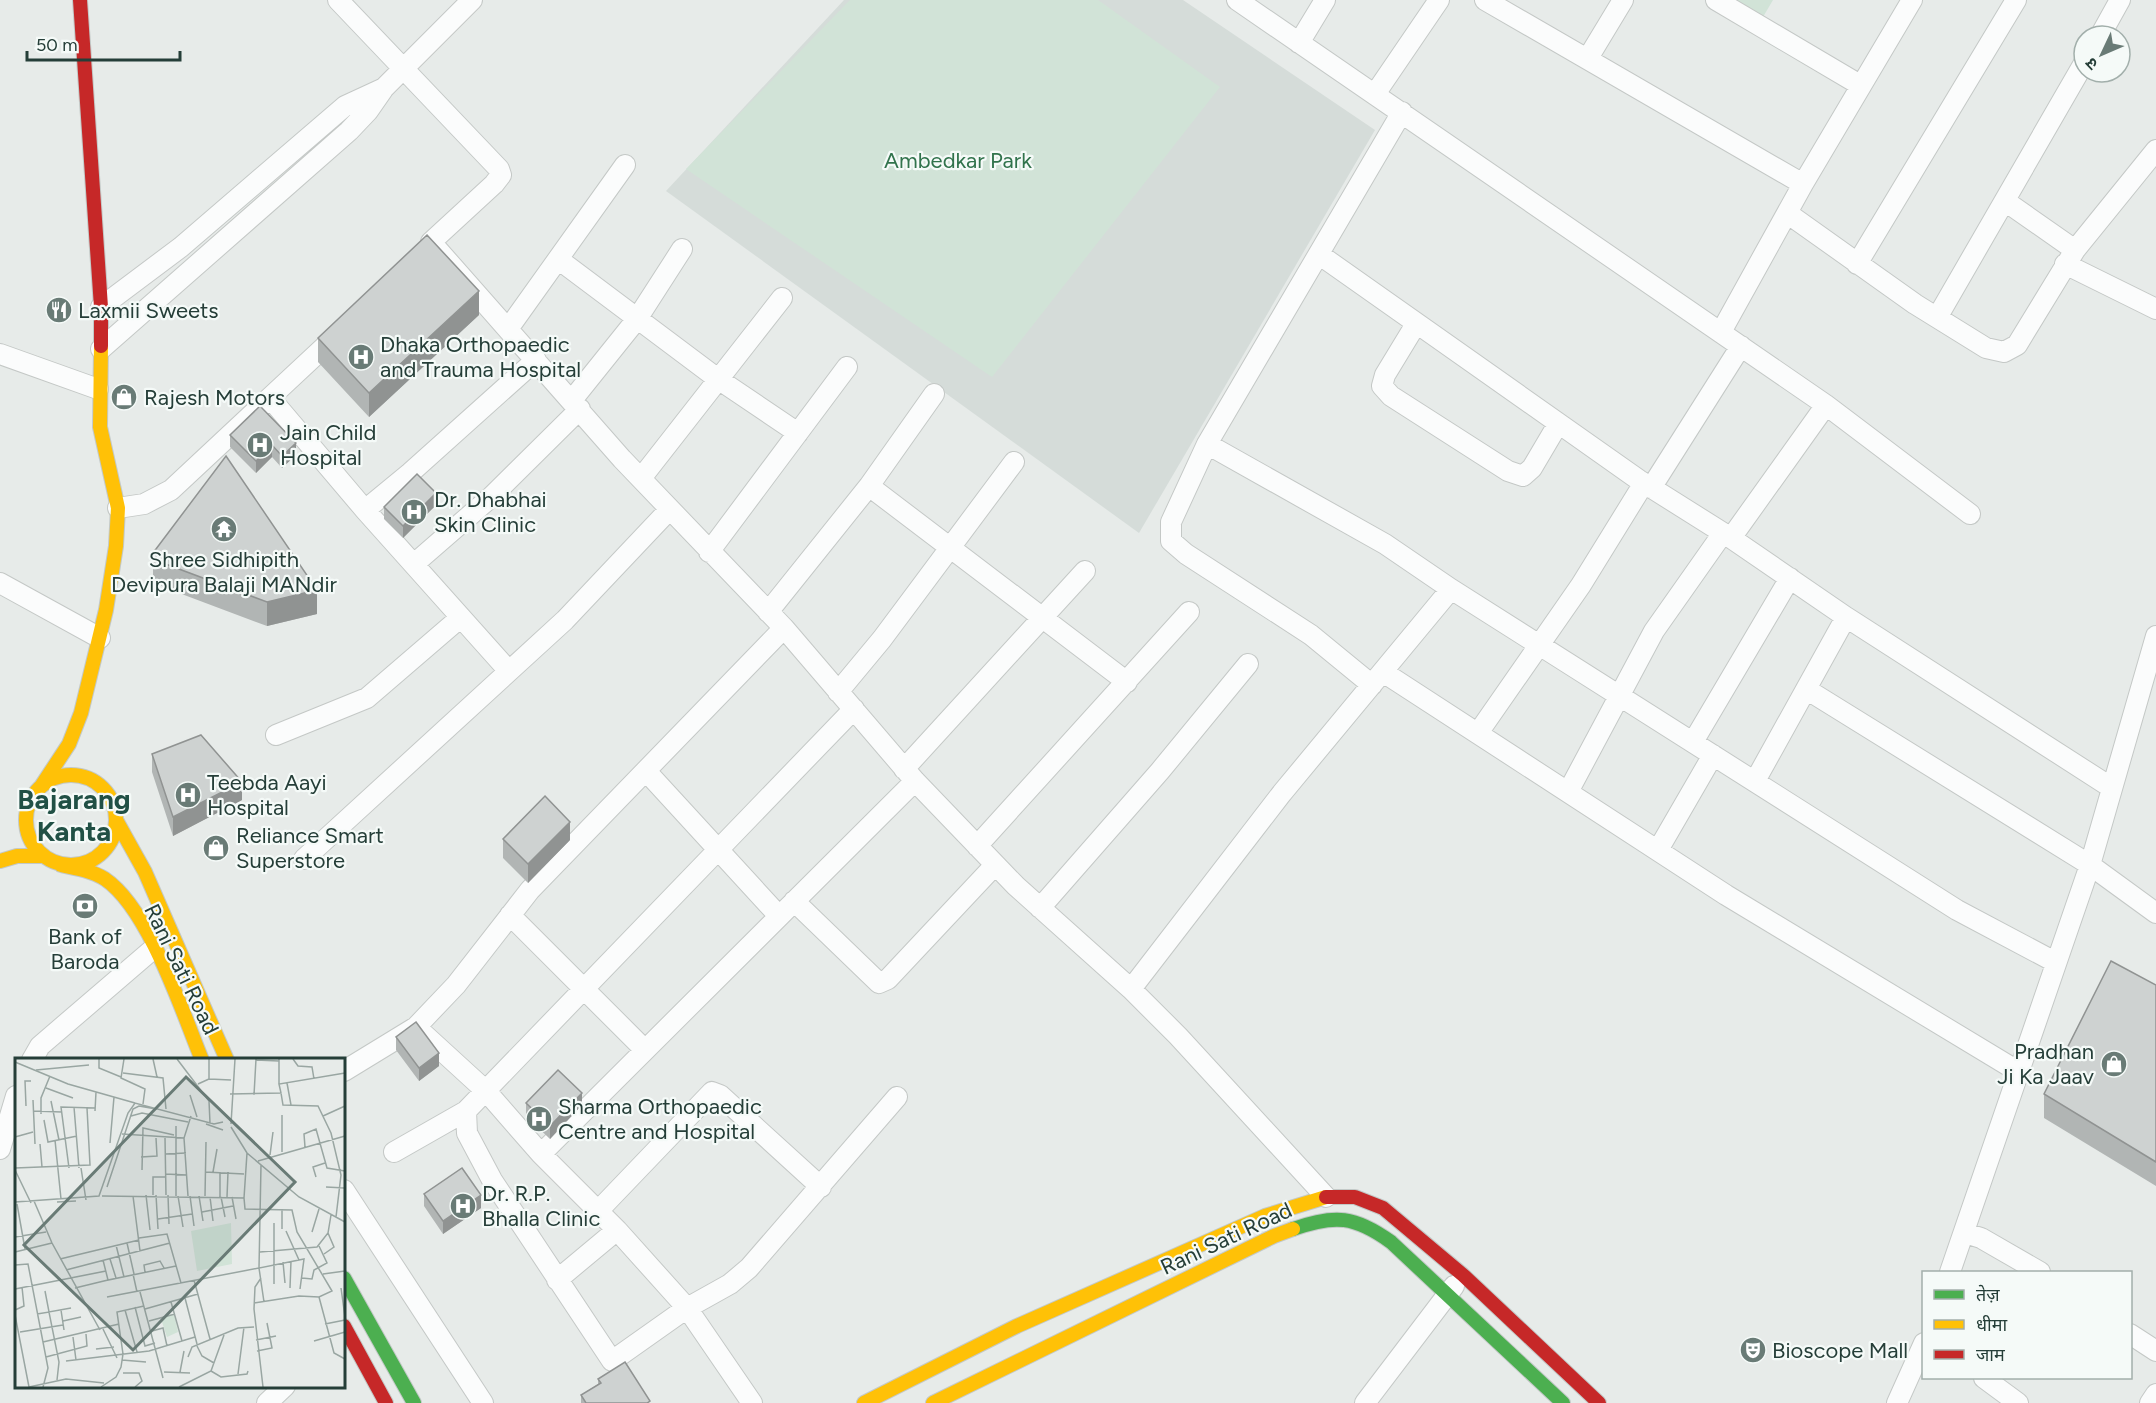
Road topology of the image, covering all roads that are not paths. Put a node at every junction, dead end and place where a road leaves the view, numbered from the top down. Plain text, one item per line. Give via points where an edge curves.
1 (80, 0) edge
2 (338, 0) edge
3 (472, 0) edge
4 (1238, 0) edge
5 (1325, 0) edge
6 (1439, 0) edge
7 (1485, 0) edge
8 (1623, 0) edge
9 (1716, 0) edge
10 (2016, 0) edge
11 (2120, 0) edge
12 (1906, 2) edge
13 (2107, 24) edge
14 (1299, 43) junction
15 (1588, 58) junction
16 (404, 69) junction
17 (2072, 84) edge
18 (1860, 85) junction
19 (384, 88) junction
20 (1375, 94) junction
21 (1402, 112) junction
22 (2156, 150) edge
23 (625, 165) dead end
24 (1803, 184) junction
25 (2005, 201) junction
26 (1787, 213) junction
27 (431, 242) junction
28 (682, 249) dead end
29 (1320, 255) junction
30 (2070, 257) junction
31 (414, 259) edge
32 (558, 259) junction
33 (1857, 264) junction
34 (782, 298) dead end
35 (101, 308) junction
36 (2156, 309) edge
37 (1938, 316) junction
38 (637, 319) junction
39 (1416, 324) junction
40 (347, 325) edge
41 (508, 329) junction
42 (1721, 332) junction
43 (1741, 346) junction
44 (101, 349) junction
45 (0, 354) edge
46 (536, 360) junction
47 (847, 367) dead end
48 (718, 379) junction
49 (99, 389) junction
50 (934, 394) dead end
51 (271, 399) junction
52 (576, 404) junction
53 (1826, 405) junction
54 (1558, 424) junction
55 (798, 433) junction
56 (1207, 444) junction
57 (1014, 462) dead end
58 (642, 477) junction
59 (869, 486) junction
60 (1648, 486) junction
61 (118, 508) junction
62 (669, 509) junction
63 (364, 510) junction
64 (1970, 514) dead end
65 (1727, 535) junction
66 (952, 547) junction
67 (710, 552) junction
68 (414, 564) junction
69 (1085, 571) dead end
70 (1790, 578) junction
71 (0, 583) edge
72 (1451, 589) junction
73 (768, 612) junction
74 (1189, 612) dead end
75 (1044, 616) junction
76 (1846, 617) junction
77 (460, 618) junction
78 (784, 628) junction
79 (2156, 636) edge
80 (100, 638) junction
81 (1540, 645) junction
82 (1248, 664) dead end
83 (508, 670) junction
84 (1377, 678) junction
85 (1127, 681) junction
86 (1806, 689) junction
87 (838, 692) junction
88 (1620, 695) junction
89 (854, 709) junction
90 (81, 713) junction
91 (1478, 733) junction
92 (276, 735) dead end
93 (1694, 742) junction
94 (82, 745) dead end
95 (1713, 755) junction
96 (88, 764) dead end
97 (646, 771) junction
98 (910, 775) junction
99 (1755, 781) junction
100 (42, 785) junction
101 (99, 785) junction
102 (2112, 788) junction
103 (1568, 792) junction
104 (30, 801) junction
105 (15, 818) dead end
106 (116, 820) junction
107 (976, 846) junction
108 (718, 847) junction
109 (1658, 850) junction
110 (43, 856) junction
111 (304, 859) dead end
112 (0, 861) edge
113 (61, 865) junction
114 (995, 865) junction
115 (2090, 865) junction
116 (794, 901) junction
117 (1040, 908) junction
118 (2156, 913) edge
119 (510, 915) junction
120 (779, 916) junction
121 (153, 949) junction
122 (2055, 962) junction
123 (584, 988) junction
124 (1131, 988) junction
125 (416, 1027) junction
126 (645, 1050) junction
127 (33, 1058) edge
128 (202, 1058) edge
129 (227, 1058) edge
130 (345, 1070) edge
131 (2019, 1072) junction
132 (486, 1091) junction
133 (897, 1098) dead end
134 (15, 1099) edge
135 (466, 1112) junction
136 (0, 1149) edge
137 (394, 1152) dead end
138 (541, 1154) junction
139 (821, 1187) junction
140 (345, 1192) edge
141 (1326, 1197) junction
142 (598, 1211) junction
143 (1265, 1216) junction
144 (618, 1230) junction
145 (1965, 1233) junction
146 (1274, 1236) junction
147 (1950, 1271) edge
148 (2038, 1271) edge
149 (1463, 1275) junction
150 (345, 1280) edge
151 (557, 1280) junction
152 (1448, 1294) junction
153 (687, 1308) junction
154 (345, 1331) edge
155 (2132, 1335) edge
156 (1922, 1345) edge
157 (2156, 1351) edge
158 (1987, 1379) edge
159 (283, 1388) edge
160 (2156, 1394) edge
161 (267, 1403) edge
162 (387, 1403) edge
163 (414, 1403) edge
164 (483, 1403) edge
165 (752, 1403) edge
166 (864, 1403) edge
167 (933, 1403) edge
168 (1365, 1403) edge
169 (1563, 1403) edge
170 (1599, 1403) edge
171 (1897, 1403) edge
172 (2018, 1403) edge
173 (2150, 1403) edge

1 - 35 street
2 - 16 street
3 - 16 street
4 - 14 street
5 - 14 street
6 - 20 street
7 - 15 street
8 - 15 street
9 - 18 street
10 - 33 street
11 - 13 street
12 - 18 street
14 - 20 street
15 - 24 street
16 - 19 street
16 - 27 street via 501,175
17 - 25 street
18 - 24 street
19 - 35 street via 345,106 181,247
19 - 44 street via 349,131
20 - 21 street
21 - 29 street
21 - 42 street
22 - 30 street
23 - 32 street
24 - 26 street
25 - 30 street
25 - 37 street
26 - 33 street
26 - 42 street
27 - 31 street
27 - 41 street
28 - 38 street
29 - 39 street
29 - 56 street
30 - 36 street
30 - 37 street via 2029,328 2017,345 2004,352 1986,348
32 - 38 street
32 - 41 street
33 - 37 street
34 - 48 street
35 - 44 street
38 - 48 street
38 - 52 street
39 - 54 street
39 - 54 street via 1385,375 1382,386 1391,396 1523,476
40 - 51 street
41 - 46 street
42 - 43 street
43 - 53 street
43 - 60 street
44 - 49 street
45 - 49 street
46 - 52 street
46 - 63 street
47 - 55 street
48 - 55 street
48 - 58 street
49 - 61 street via 100,427
50 - 59 street
51 - 61 street via 171,490 144,504
51 - 63 street
52 - 58 street
52 - 68 street via 491,497
53 - 64 street
53 - 65 street
54 - 60 street
55 - 67 street
56 - 72 street via 1384,544
56 - 84 street via 1171,522 1171,541
57 - 66 street
58 - 62 street
59 - 66 street
59 - 73 street
60 - 65 street
60 - 81 street
61 - 80 street via 116,546
62 - 67 street
62 - 83 street via 565,620
63 - 68 street
65 - 70 street
65 - 88 street via 1654,631
66 - 75 street
66 - 87 street
67 - 73 street
68 - 77 street
69 - 75 street
70 - 76 street
70 - 93 street
71 - 80 street
72 - 81 street
72 - 84 street
73 - 78 street
74 - 85 street
75 - 85 street
75 - 98 street
76 - 86 street
76 - 102 street
77 - 83 street
77 - 92 street via 367,698
78 - 87 street
78 - 97 street
79 - 102 street
80 - 90 street
81 - 88 street
81 - 91 street
82 - 117 street
83 - 111 street
84 - 91 street
84 - 124 street
85 - 107 street
86 - 99 street
86 - 115 street
87 - 89 street
88 - 93 street
88 - 103 street
89 - 98 street
89 - 108 street
90 - 94 street
90 - 100 street via 69,744
91 - 103 street
93 - 95 street
95 - 99 street
95 - 109 street
96 - 101 street
97 - 108 street
97 - 119 street
98 - 107 street
98 - 116 street
99 - 122 street via 1957,910
100 - 101 street via 60,776 80,776
100 - 104 street
101 - 106 street via 111,801
102 - 115 street
103 - 109 street
104 - 105 street
104 - 110 street via 26,821 30,840
106 - 113 street via 112,840 99,856 81,864
106 - 129 street via 145,872
107 - 114 street
108 - 120 street
108 - 123 street
109 - 131 street
110 - 112 street via 17,856
110 - 113 street
113 - 121 street, Rani Sati Road via 92,872 111,883 135,914
114 - 116 street via 888,979 879,983
114 - 117 street
115 - 118 street
115 - 122 street
116 - 120 street
117 - 124 street
119 - 123 street
119 - 125 street via 456,985
120 - 126 street
121 - 127 street via 40,1046
121 - 128 street, Rani Sati Road
122 - 131 street
123 - 126 street
123 - 132 street
124 - 141 street
125 - 130 street
125 - 132 street
126 - 138 street
131 - 145 street
132 - 135 street
132 - 138 street
133 - 139 street
134 - 136 street
135 - 137 street
135 - 151 street via 467,1133 492,1180
138 - 142 street
139 - 142 street via 712,1092
139 - 153 street via 749,1268 730,1284
140 - 164 street
141 - 143 street
141 - 149 street via 1355,1197 1383,1208
142 - 144 street
143 - 146 street
143 - 166 street via 1017,1326
144 - 151 street
144 - 153 street
145 - 147 street
145 - 148 street via 1982,1238
146 - 152 street, Rani Sati Road via 1329,1218 1351,1218 1379,1232
146 - 167 street, Rani Sati Road
149 - 152 street
149 - 170 street
150 - 163 street
151 - 153 street via 612,1361
152 - 168 street
152 - 169 street, Rani Sati Road
153 - 165 street
154 - 162 street
155 - 157 street
156 - 171 street
158 - 172 street
159 - 161 street
160 - 173 street

